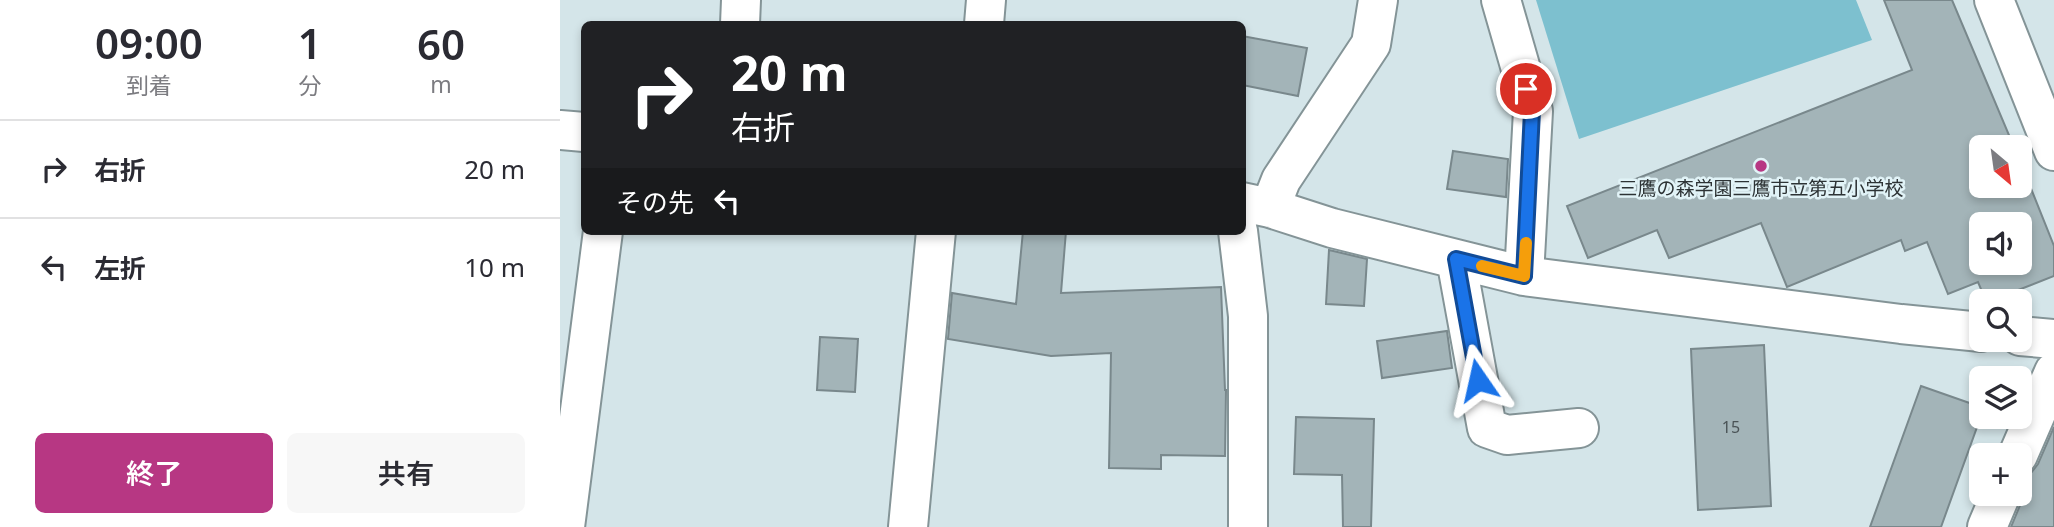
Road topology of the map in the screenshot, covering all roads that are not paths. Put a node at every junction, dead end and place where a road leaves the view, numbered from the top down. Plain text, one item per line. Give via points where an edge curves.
1 (741, 0) edge
2 (986, 0) edge
3 (1378, 0) edge
4 (1500, 0) edge
5 (1994, 0) edge
6 (740, 21) edge
7 (984, 21) edge
8 (560, 130) edge
9 (581, 132) edge
10 (2054, 151) edge
11 (1256, 205) edge
12 (602, 235) edge
13 (936, 235) edge
14 (1238, 235) edge
15 (1456, 259) junction
16 (1524, 276) junction
17 (1969, 331) edge
18 (2032, 337) edge
19 (2054, 339) edge
20 (2054, 372) edge
21 (1578, 428) dead end
22 (2023, 443) edge
23 (1996, 506) edge
24 (564, 520) edge
25 (913, 526) edge
26 (1248, 527) edge
27 (1987, 527) edge

1 - 6 street
2 - 7 street
3 - 11 street via 1371,44 1281,180
4 - 16 street via 1532,111
5 - 10 street
8 - 9 street
11 - 15 street
12 - 24 street
13 - 25 street
14 - 26 street via 1248,316
15 - 16 street
15 - 21 street via 1487,428 1507,435
16 - 17 street
18 - 19 street
20 - 22 street
23 - 27 street

